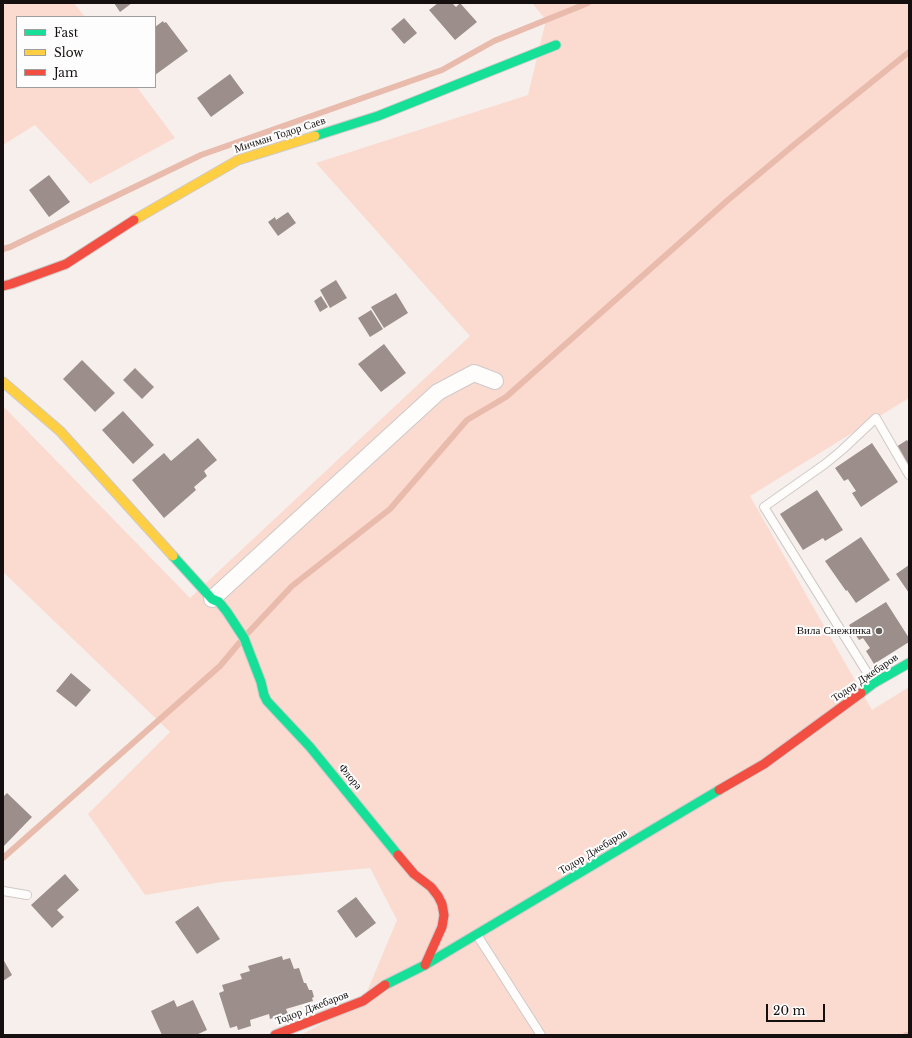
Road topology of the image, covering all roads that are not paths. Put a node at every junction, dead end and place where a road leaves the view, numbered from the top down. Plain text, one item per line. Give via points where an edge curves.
1 (556, 45) dead end
2 (3, 286) edge
3 (495, 380) dead end
4 (3, 382) edge
5 (909, 475) edge
6 (216, 601) junction
7 (909, 663) edge
8 (874, 683) junction
9 (3, 891) edge
10 (27, 895) dead end
11 (476, 935) junction
12 (425, 965) junction
13 (275, 1035) edge
14 (542, 1035) edge

1 - 2 street, Мичман Тодор Саев via 378,116 238,160 122,227 66,264
3 - 6 street via 474,373 438,392
4 - 6 street, Флора via 60,431
5 - 8 lane via 876,418 826,464 764,507
6 - 12 street, Флора via 227,612 244,638 267,701 310,747 414,874 438,896 444,915 442,927
7 - 8 street, Тодор Джебаров
8 - 11 street, Тодор Джебаров via 764,764
9 - 10 lane
11 - 12 street, Тодор Джебаров
11 - 14 lane
12 - 13 street, Тодор Джебаров via 384,986 363,1001

